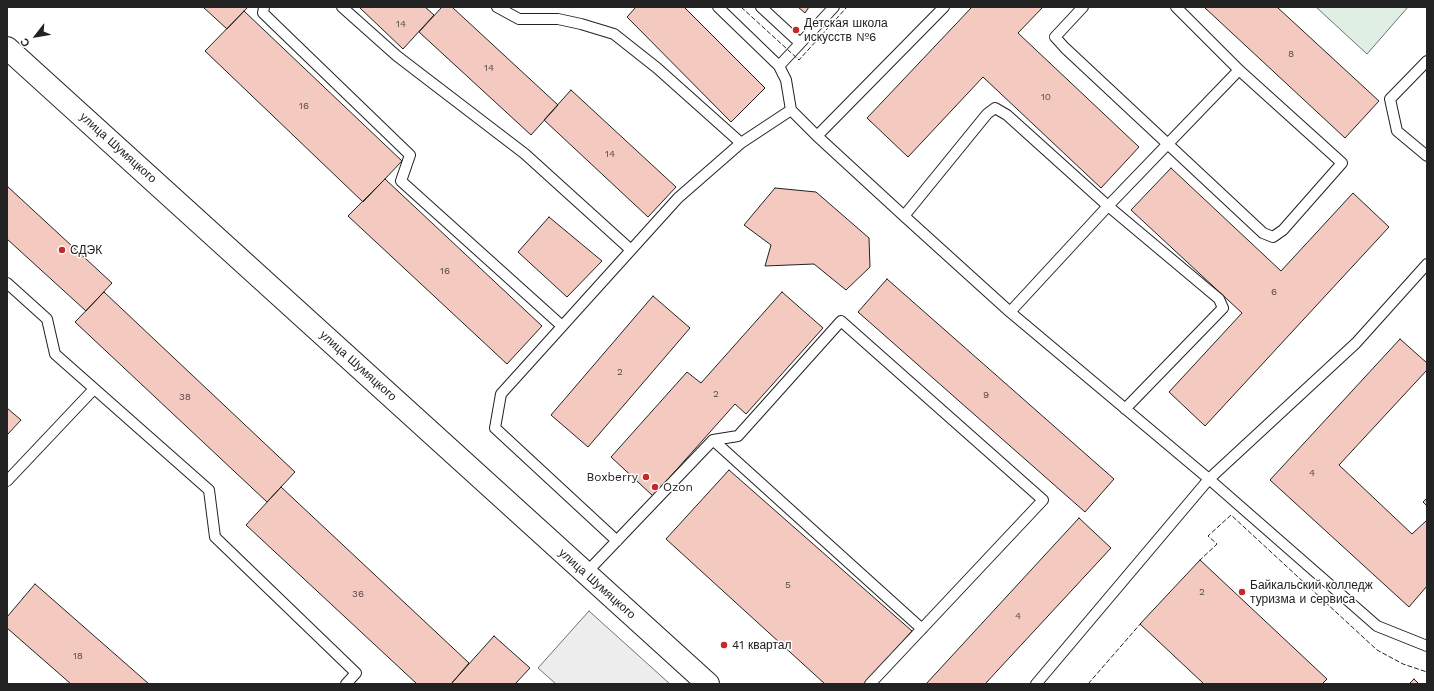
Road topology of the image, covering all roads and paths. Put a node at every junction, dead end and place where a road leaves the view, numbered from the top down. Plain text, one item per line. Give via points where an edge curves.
1 (264, 7) edge
2 (342, 7) edge
3 (497, 7) edge
4 (718, 7) edge
5 (761, 7) edge
6 (834, 7) edge
7 (944, 7) edge
8 (1083, 7) edge
9 (1176, 7) edge
10 (800, 44) junction
11 (7, 48) edge
12 (1427, 61) edge
13 (779, 66) junction
14 (1239, 70) junction
15 (791, 110) junction
16 (817, 136) junction
17 (740, 143) junction
18 (1169, 144) junction
19 (1427, 156) edge
20 (1108, 206) junction
21 (904, 216) junction
22 (630, 250) junction
23 (1427, 264) edge
24 (7, 283) edge
25 (1010, 312) junction
26 (562, 326) junction
27 (94, 389) junction
28 (1125, 409) junction
29 (713, 440) junction
30 (1209, 479) junction
31 (7, 481) edge
32 (617, 541) junction
33 (586, 573) junction
34 (922, 629) junction
35 (1427, 646) edge
36 (346, 684) edge
37 (708, 684) edge
38 (870, 684) edge
39 (1036, 684) edge

1 - 26 lane via 263,13 410,155 401,181
2 - 22 lane via 397,56 524,154
3 - 17 lane via 519,19 558,19 614,34 657,68
4 - 13 lane
5 - 10 lane
6 - 10 lane
7 - 16 lane
8 - 18 lane via 1055,37
9 - 14 lane
10 - 13 lane
11 - 33 main road, улица Шумяцкого
12 - 19 lane via 1390,99 1397,131
13 - 15 lane via 786,80
14 - 18 lane
14 - 18 lane via 1342,163 1283,230 1273,237 1263,233
15 - 16 lane
15 - 17 lane
16 - 21 lane
17 - 22 lane via 678,198
18 - 20 lane
20 - 21 lane via 996,108 987,114
20 - 25 lane
20 - 28 lane via 1219,299 1223,308
21 - 25 lane
22 - 26 lane
23 - 30 lane via 1356,343
24 - 27 lane via 47,319 55,354
25 - 28 lane
26 - 32 lane via 501,394 495,428
27 - 31 lane
27 - 36 lane via 209,490 215,537 356,673
28 - 30 lane
29 - 32 lane
29 - 34 lane
29 - 34 lane via 738,436 841,321 1044,500
30 - 35 lane via 1376,626
30 - 39 lane
32 - 33 lane
33 - 37 main road, улица Шумяцкого
34 - 38 lane

